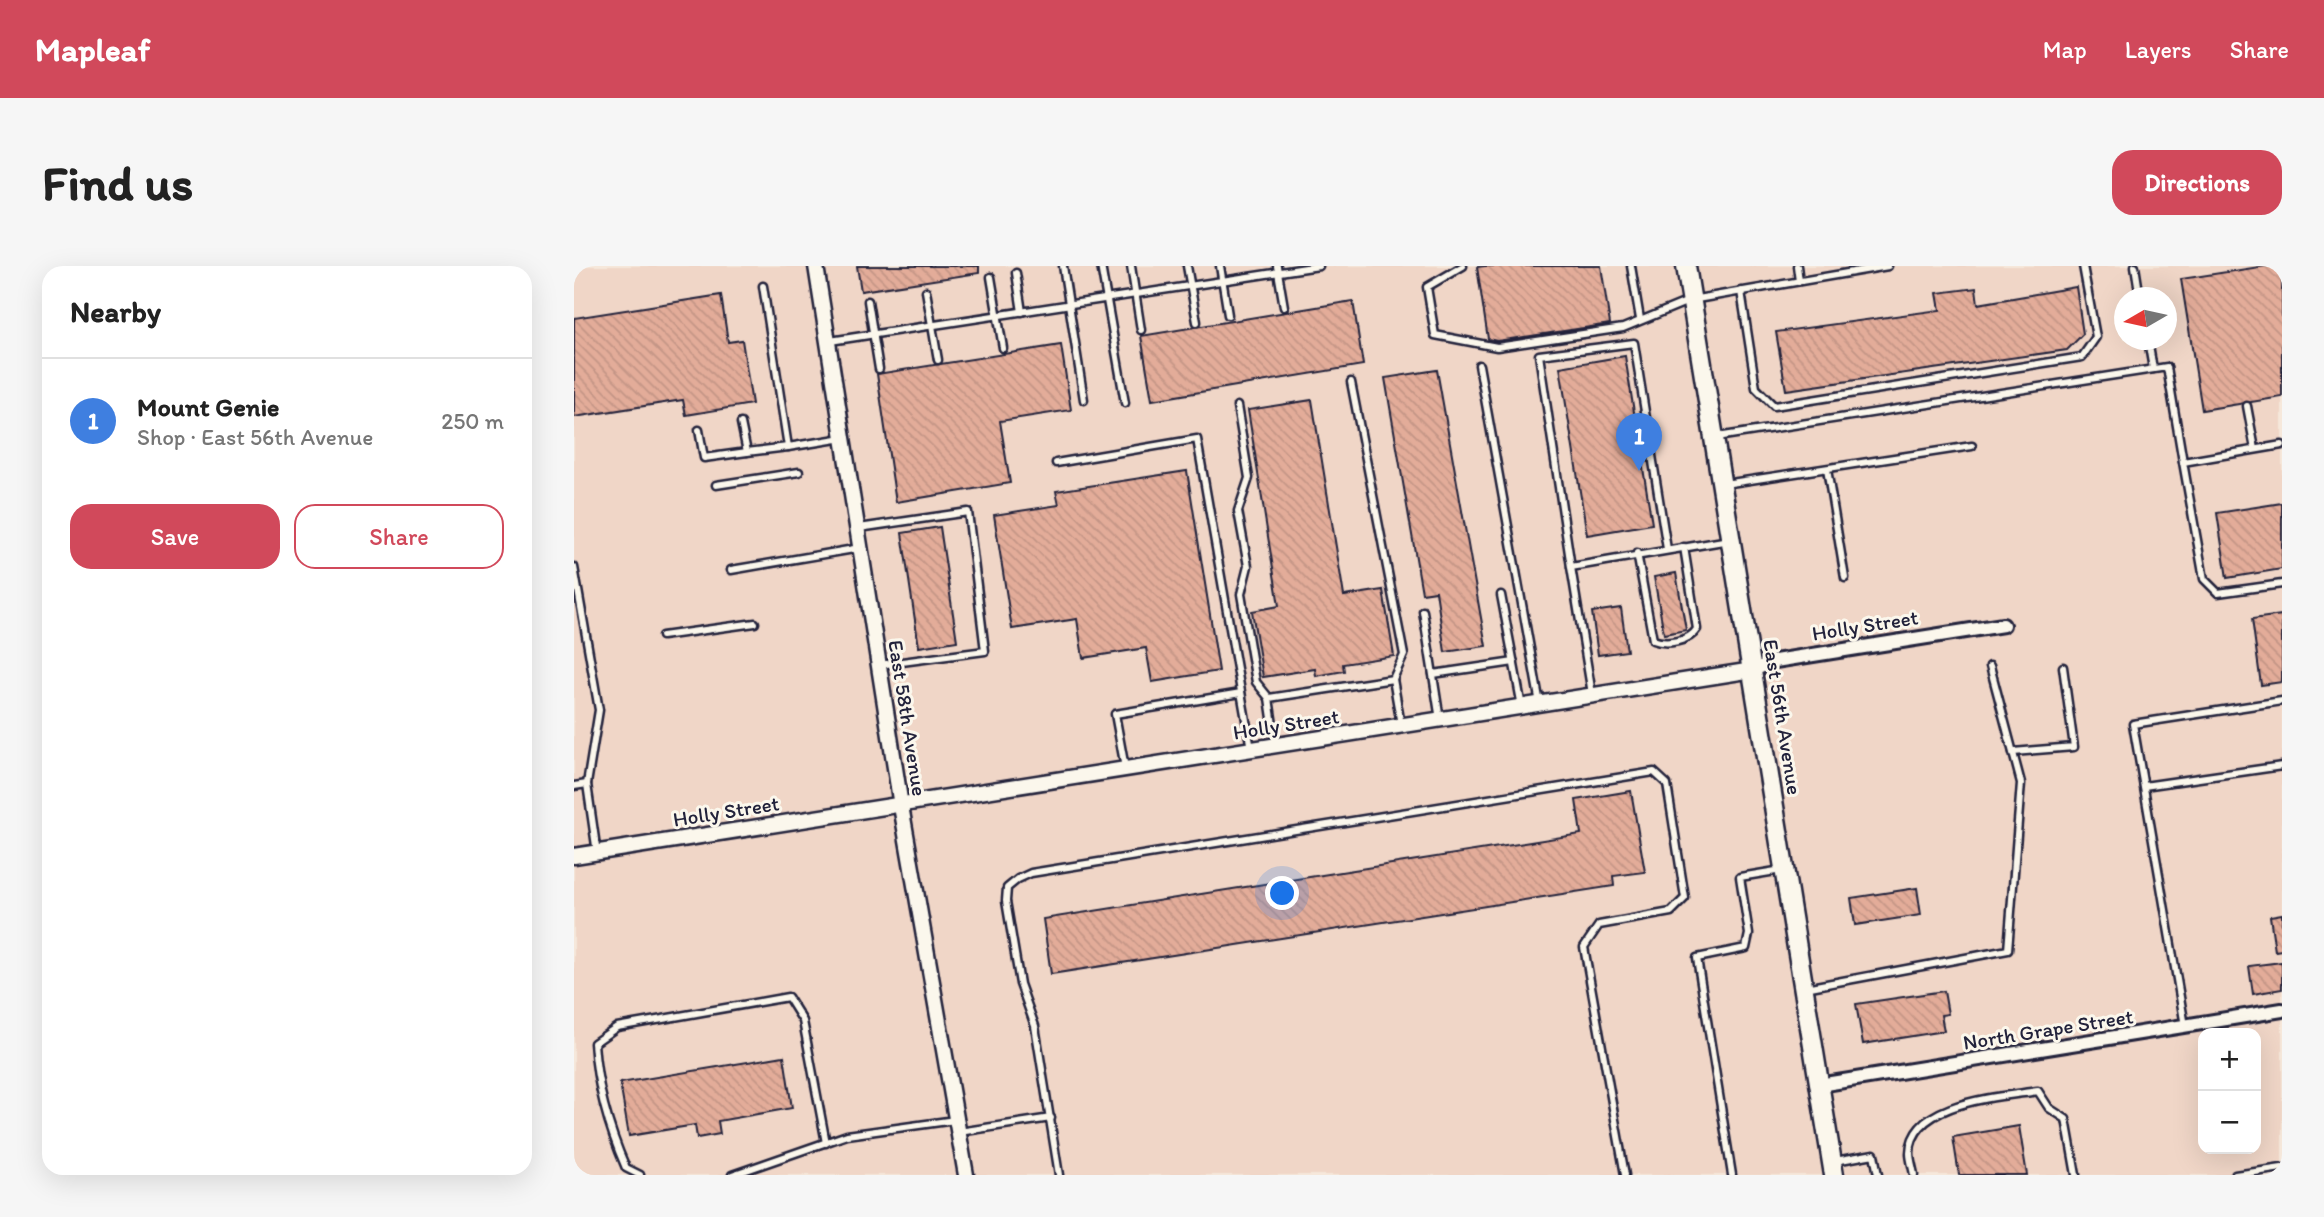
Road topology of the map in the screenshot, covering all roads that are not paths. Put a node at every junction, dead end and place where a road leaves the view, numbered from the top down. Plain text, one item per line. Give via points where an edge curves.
1 (816, 266) edge
2 (1063, 266) edge
3 (1101, 266) edge
4 (1131, 266) edge
5 (1186, 266) edge
6 (1220, 266) edge
7 (1319, 266) edge
8 (1463, 266) edge
9 (1631, 266) edge
10 (1686, 266) edge
11 (1797, 266) edge
12 (1888, 266) edge
13 (2082, 266) edge
14 (2135, 266) edge
15 (1278, 269) edge
16 (1016, 273) dead end
17 (991, 277) dead end
18 (1223, 281) junction
19 (1799, 281) junction
20 (763, 286) dead end
21 (1191, 286) junction
22 (2138, 287) edge
23 (926, 291) dead end
24 (1741, 292) junction
25 (1135, 294) junction
26 (1107, 299) junction
27 (1691, 300) junction
28 (868, 301) dead end
29 (1070, 304) junction
30 (1284, 307) dead end
31 (1022, 312) junction
32 (1228, 315) dead end
33 (998, 316) junction
34 (1640, 320) junction
35 (1197, 323) dead end
36 (932, 326) junction
37 (1141, 330) dead end
38 (874, 335) junction
39 (828, 342) junction
40 (1003, 348) dead end
41 (2150, 350) edge
42 (938, 360) dead end
43 (1479, 365) dead end
44 (879, 369) dead end
45 (2153, 369) junction
46 (1351, 382) dead end
47 (1084, 400) dead end
48 (1125, 403) dead end
49 (1237, 406) dead end
50 (2247, 406) dead end
51 (741, 423) dead end
52 (699, 430) dead end
53 (843, 438) junction
54 (1714, 438) junction
55 (2282, 445) edge
56 (1972, 446) dead end
57 (788, 447) junction
58 (2255, 449) junction
59 (747, 452) junction
60 (2183, 462) junction
61 (1056, 463) dead end
62 (1827, 469) junction
63 (799, 472) dead end
64 (716, 485) dead end
65 (1722, 485) junction
66 (857, 529) junction
67 (1731, 539) junction
68 (1684, 547) junction
69 (860, 548) junction
70 (1667, 549) junction
71 (1637, 553) junction
72 (1571, 566) junction
73 (574, 567) edge
74 (731, 570) dead end
75 (1845, 578) dead end
76 (2282, 584) edge
77 (1501, 595) dead end
78 (1423, 611) dead end
79 (755, 623) dead end
80 (2003, 625) dead end
81 (663, 636) dead end
82 (1514, 662) junction
83 (878, 665) junction
84 (1990, 666) dead end
85 (2063, 667) dead end
86 (1753, 670) junction
87 (1433, 674) junction
88 (1393, 679) junction
89 (1241, 693) junction
90 (1269, 698) junction
91 (1593, 698) junction
92 (2282, 701) edge
93 (1540, 706) junction
94 (1522, 709) junction
95 (1441, 722) junction
96 (1401, 728) junction
97 (1276, 747) junction
98 (1251, 751) junction
99 (2013, 752) junction
100 (2282, 766) edge
101 (1125, 771) junction
102 (587, 784) junction
103 (574, 786) edge
104 (2144, 786) junction
105 (901, 806) junction
106 (597, 853) junction
107 (574, 856) edge
108 (1784, 870) junction
109 (1803, 988) junction
110 (2282, 1010) edge
111 (2185, 1026) junction
112 (1819, 1085) junction
113 (1051, 1118) junction
114 (958, 1126) junction
115 (826, 1143) junction
116 (1833, 1168) edge
117 (2282, 1168) edge
118 (640, 1175) edge
119 (732, 1175) edge
120 (966, 1175) edge
121 (1059, 1175) edge
122 (1625, 1175) edge
123 (1732, 1175) edge
124 (1878, 1175) edge
125 (1914, 1175) edge
126 (2076, 1175) edge
127 (2235, 1175) edge

1 - 39 street, East 58th Avenue
2 - 29 lane
3 - 26 lane
4 - 25 lane
5 - 21 lane
6 - 18 lane
7 - 15 lane
8 - 34 lane via 1427,287 1435,335 1497,347 1623,328
9 - 34 lane
10 - 27 main road, East 56th Avenue
11 - 19 lane
12 - 19 lane
13 - 24 lane via 2096,337 2082,357 1774,406 1756,388
14 - 22 lane
15 - 18 lane
15 - 30 lane
16 - 31 lane
17 - 33 lane
18 - 21 lane
18 - 32 lane
19 - 24 lane
20 - 57 lane
21 - 25 lane
21 - 35 lane
23 - 36 lane
24 - 27 lane
25 - 26 lane
25 - 37 lane
26 - 29 lane
26 - 48 lane
27 - 34 lane
27 - 54 main road, East 56th Avenue
28 - 38 lane
29 - 31 lane
29 - 47 lane
31 - 33 lane
33 - 36 lane
33 - 40 lane
36 - 38 lane
36 - 42 lane
38 - 39 lane
38 - 44 lane
39 - 53 street, East 58th Avenue
41 - 45 lane
43 - 93 lane
45 - 54 lane
45 - 60 lane via 2167,367
46 - 88 lane via 1404,655
49 - 90 lane via 1249,478 1238,511 1248,566 1241,594 1256,682
50 - 58 lane
51 - 59 lane
52 - 59 lane via 704,458
53 - 57 lane
53 - 66 street, East 58th Avenue
54 - 65 main road, East 56th Avenue
55 - 58 lane
56 - 62 lane
57 - 59 lane
58 - 60 lane
60 - 76 lane via 2204,579 2212,589 2226,594
61 - 89 lane via 1197,439
62 - 65 lane
62 - 75 lane
63 - 64 lane
65 - 67 main road, East 56th Avenue
66 - 69 street, East 58th Avenue
66 - 83 lane via 968,512 985,651
67 - 68 lane
67 - 86 main road, East 56th Avenue
68 - 70 lane
68 - 71 lane via 1697,629 1686,639 1660,643 1650,634
69 - 74 lane
69 - 83 street, East 58th Avenue
70 - 71 lane
70 - 72 lane via 1634,343 1539,355
71 - 72 lane
72 - 91 lane
73 - 102 lane via 599,710
77 - 82 lane
78 - 87 lane
79 - 81 lane
80 - 86 street, Holly Street via 1775,661
82 - 87 lane
82 - 94 lane
83 - 105 street, East 58th Avenue
84 - 99 lane
85 - 99 lane via 2074,747
86 - 91 street, Holly Street
86 - 108 main road, East 56th Avenue
87 - 95 lane
88 - 90 lane
88 - 96 lane
89 - 98 lane
89 - 101 lane via 1115,714
90 - 97 lane
91 - 93 street, Holly Street
92 - 104 lane via 2133,724
93 - 94 street, Holly Street
94 - 95 street, Holly Street
95 - 96 street, Holly Street
96 - 97 street, Holly Street
97 - 98 street, Holly Street
98 - 101 street, Holly Street
99 - 109 lane via 2021,783 2008,950
100 - 104 lane
101 - 105 street, Holly Street
102 - 103 lane
102 - 106 lane
104 - 111 lane
105 - 106 street, Holly Street
105 - 114 street, East 58th Avenue
106 - 107 street, Holly Street
108 - 109 main road, East 56th Avenue
108 - 123 lane via 1740,877 1749,934 1746,948 1697,958
109 - 112 main road, East 56th Avenue
110 - 111 street, North Grape Street
111 - 112 street, North Grape Street
112 - 116 main road, East 56th Avenue
113 - 114 lane
113 - 121 lane
113 - 122 lane via 1006,901 1007,888 1018,879 1044,871 1654,772 1667,784 1685,898 1671,912 1599,925 1584,947
114 - 115 lane via 847,1135
114 - 120 street, East 58th Avenue
115 - 118 lane via 803,1021 788,997 667,1017 617,1027 594,1043 596,1078 608,1127 626,1168
115 - 119 lane
116 - 124 lane via 1874,1154
117 - 127 lane
125 - 126 lane via 1910,1151 1921,1126 1956,1104 2038,1091 2049,1108 2066,1119

